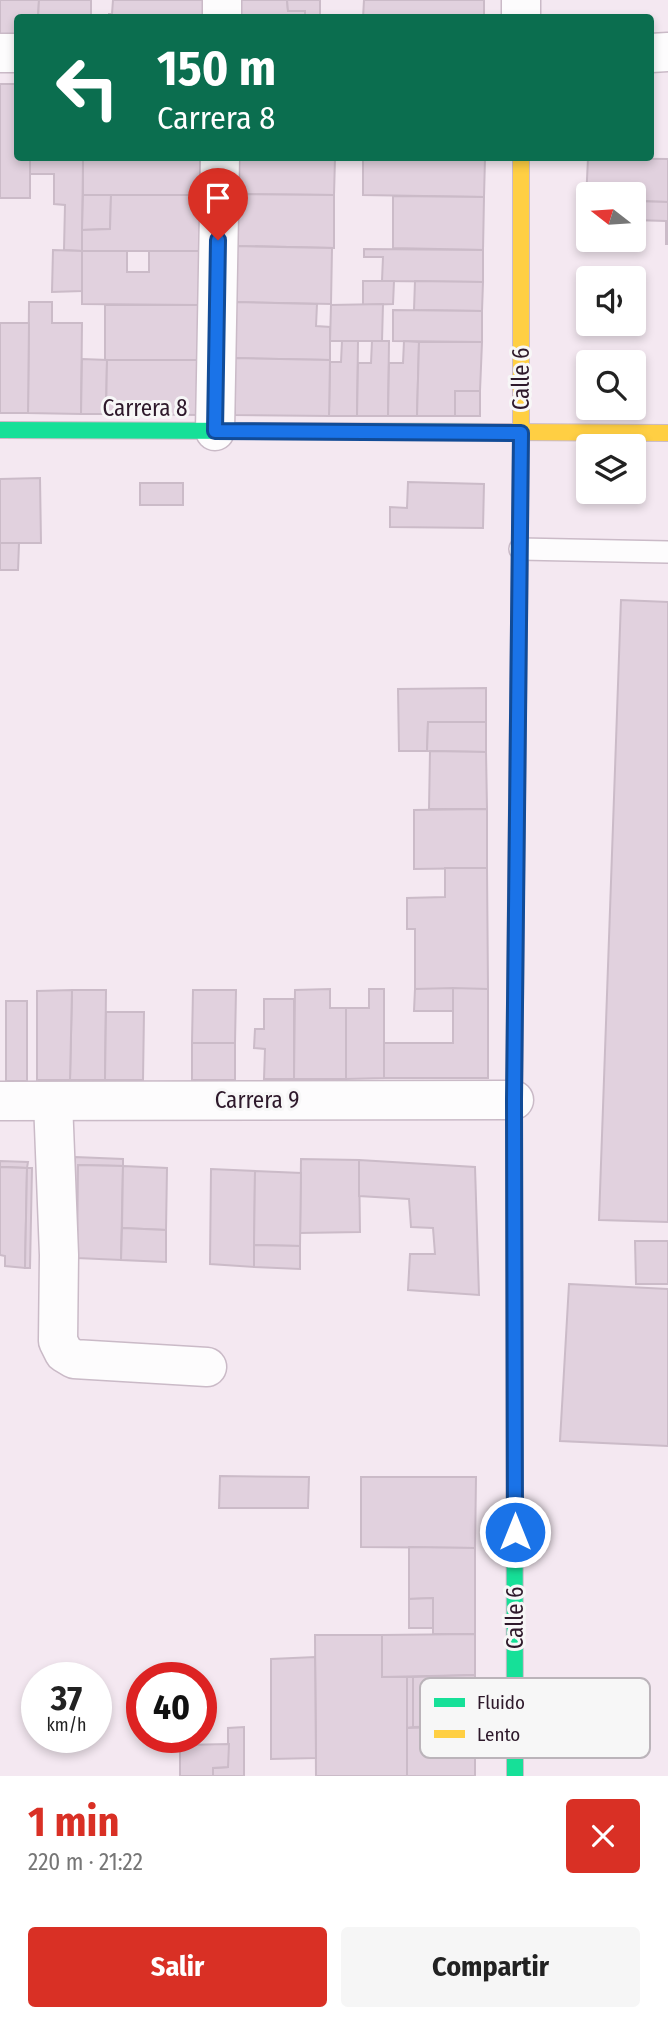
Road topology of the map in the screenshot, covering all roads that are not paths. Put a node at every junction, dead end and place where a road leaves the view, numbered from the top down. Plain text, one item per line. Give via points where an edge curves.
1 (220, 161) edge
2 (522, 161) edge
3 (0, 430) edge
4 (215, 431) junction
5 (521, 433) junction
6 (668, 433) edge
7 (520, 549) junction
8 (668, 552) edge
9 (514, 1100) junction
10 (0, 1101) edge
11 (53, 1101) junction
12 (207, 1367) dead end
13 (515, 1678) edge
14 (515, 1758) edge
15 (515, 1776) edge

1 - 4 street
2 - 5 street, Calle 6
3 - 4 street, Carrera 8
4 - 5 street, Carrera 8
5 - 6 street, Carrera 8
5 - 7 street, Calle 6
7 - 8 lane
7 - 9 street, Calle 6
9 - 11 street, Carrera 9
9 - 13 street, Calle 6
10 - 11 street, Carrera 9
11 - 12 street via 58,1340 65,1353 92,1361
14 - 15 street, Calle 6

